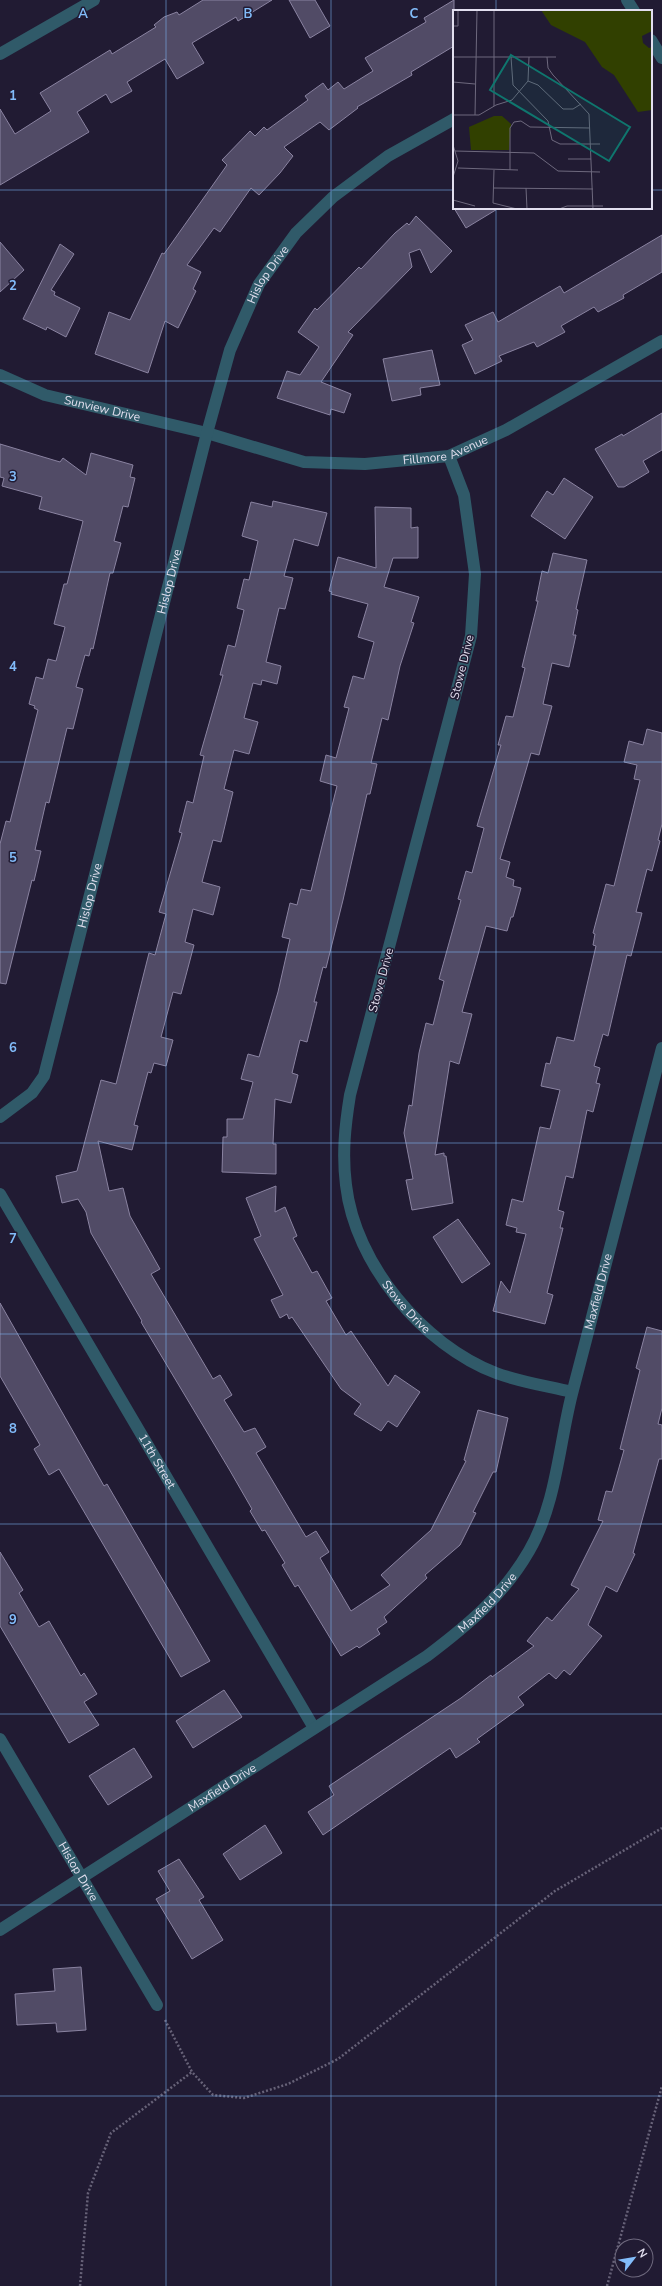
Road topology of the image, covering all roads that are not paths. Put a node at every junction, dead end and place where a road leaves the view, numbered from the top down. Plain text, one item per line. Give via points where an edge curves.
1 (94, 0) edge
2 (627, 0) edge
3 (633, 10) edge
4 (652, 42) edge
5 (0, 54) edge
6 (662, 58) edge
7 (453, 120) edge
8 (662, 341) edge
9 (0, 375) edge
10 (207, 433) junction
11 (449, 456) junction
12 (662, 1048) edge
13 (0, 1117) edge
14 (0, 1194) edge
15 (572, 1392) junction
16 (314, 1728) junction
17 (0, 1739) edge
18 (81, 1876) junction
19 (0, 1930) edge
20 (157, 2005) road end

1 - 5 street
2 - 3 street
4 - 6 street
7 - 10 street, Hislop Drive via 388,156 333,197 296,233 259,284 230,350
8 - 11 street, Fillmore Avenue via 506,430
9 - 10 street, Sunview Drive via 45,395
10 - 11 street, Fillmore Avenue via 304,462 365,464
10 - 13 street, Hislop Drive via 44,1076 32,1093
11 - 15 street, Stowe Drive via 464,495 475,574 471,636 350,1095 344,1131 346,1187 363,1245 379,1275 429,1331 467,1358 497,1373
12 - 15 street, Maxfield Drive
14 - 16 street, 11th Street
15 - 16 street, Maxfield Drive via 549,1502 530,1549 511,1579 469,1625 427,1656
16 - 18 street, Maxfield Drive
17 - 18 street, Hislop Drive
18 - 19 street, Maxfield Drive
18 - 20 street, Hislop Drive

